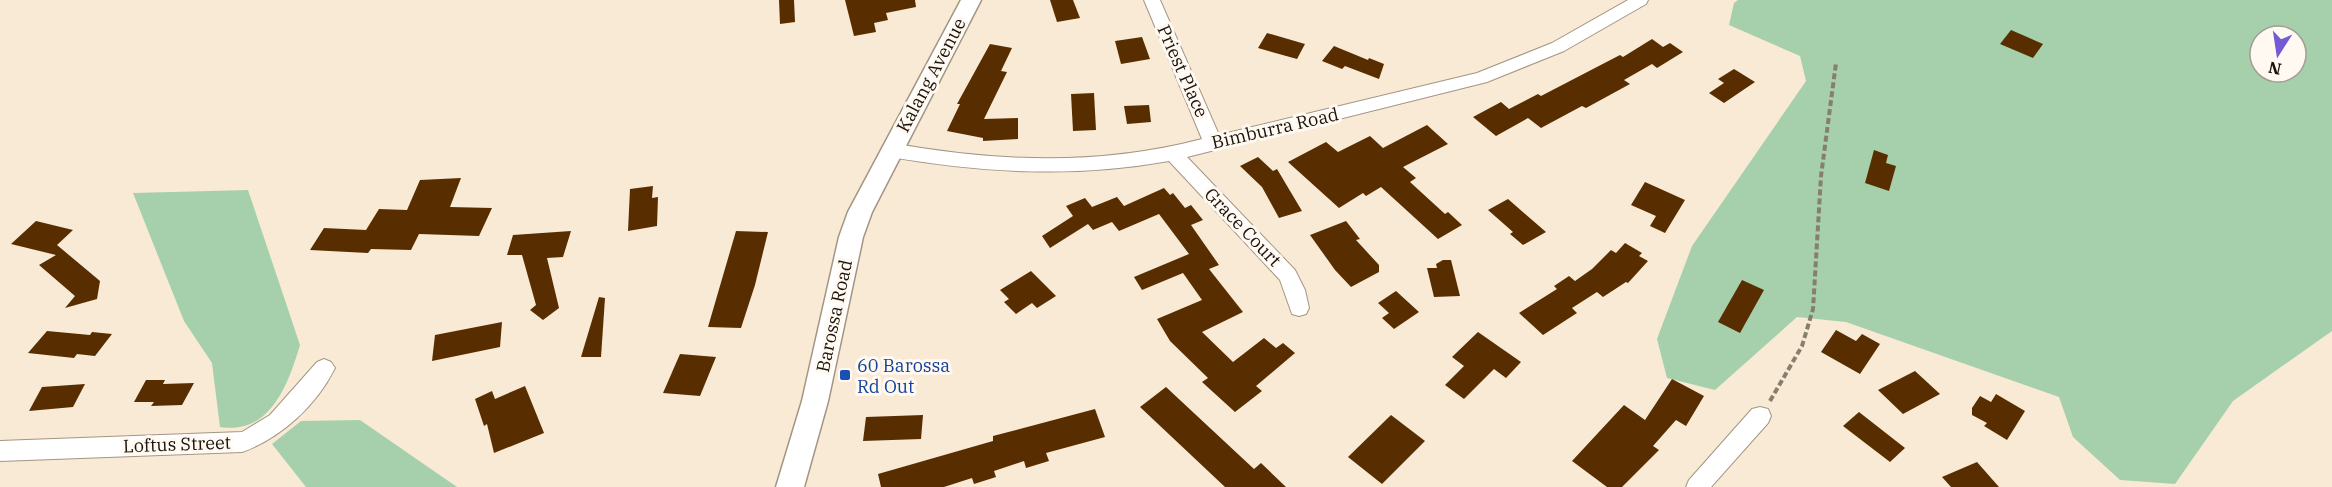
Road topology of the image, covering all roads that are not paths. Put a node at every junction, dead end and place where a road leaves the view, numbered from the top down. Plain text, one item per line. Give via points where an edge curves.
1 (971, 0) edge
2 (1152, 0) edge
3 (1640, 0) edge
4 (1213, 143) junction
5 (891, 150) junction
6 (1174, 155) junction
7 (1299, 308) dead end
8 (324, 368) dead end
9 (1760, 416) road end
10 (0, 451) edge
11 (790, 487) edge
12 (1697, 487) edge

1 - 5 street, Kalang Avenue
2 - 4 street, Priest Place
3 - 4 street, Bimburra Road via 1558,47 1481,78
4 - 6 street, Bimburra Road
5 - 6 street, Bimburra Road via 1022,166 1080,166
5 - 11 street, Barossa Road via 851,237 815,401
6 - 7 street, Grace Court via 1288,275
8 - 10 street, Loftus Street via 278,423 253,440
9 - 12 street

